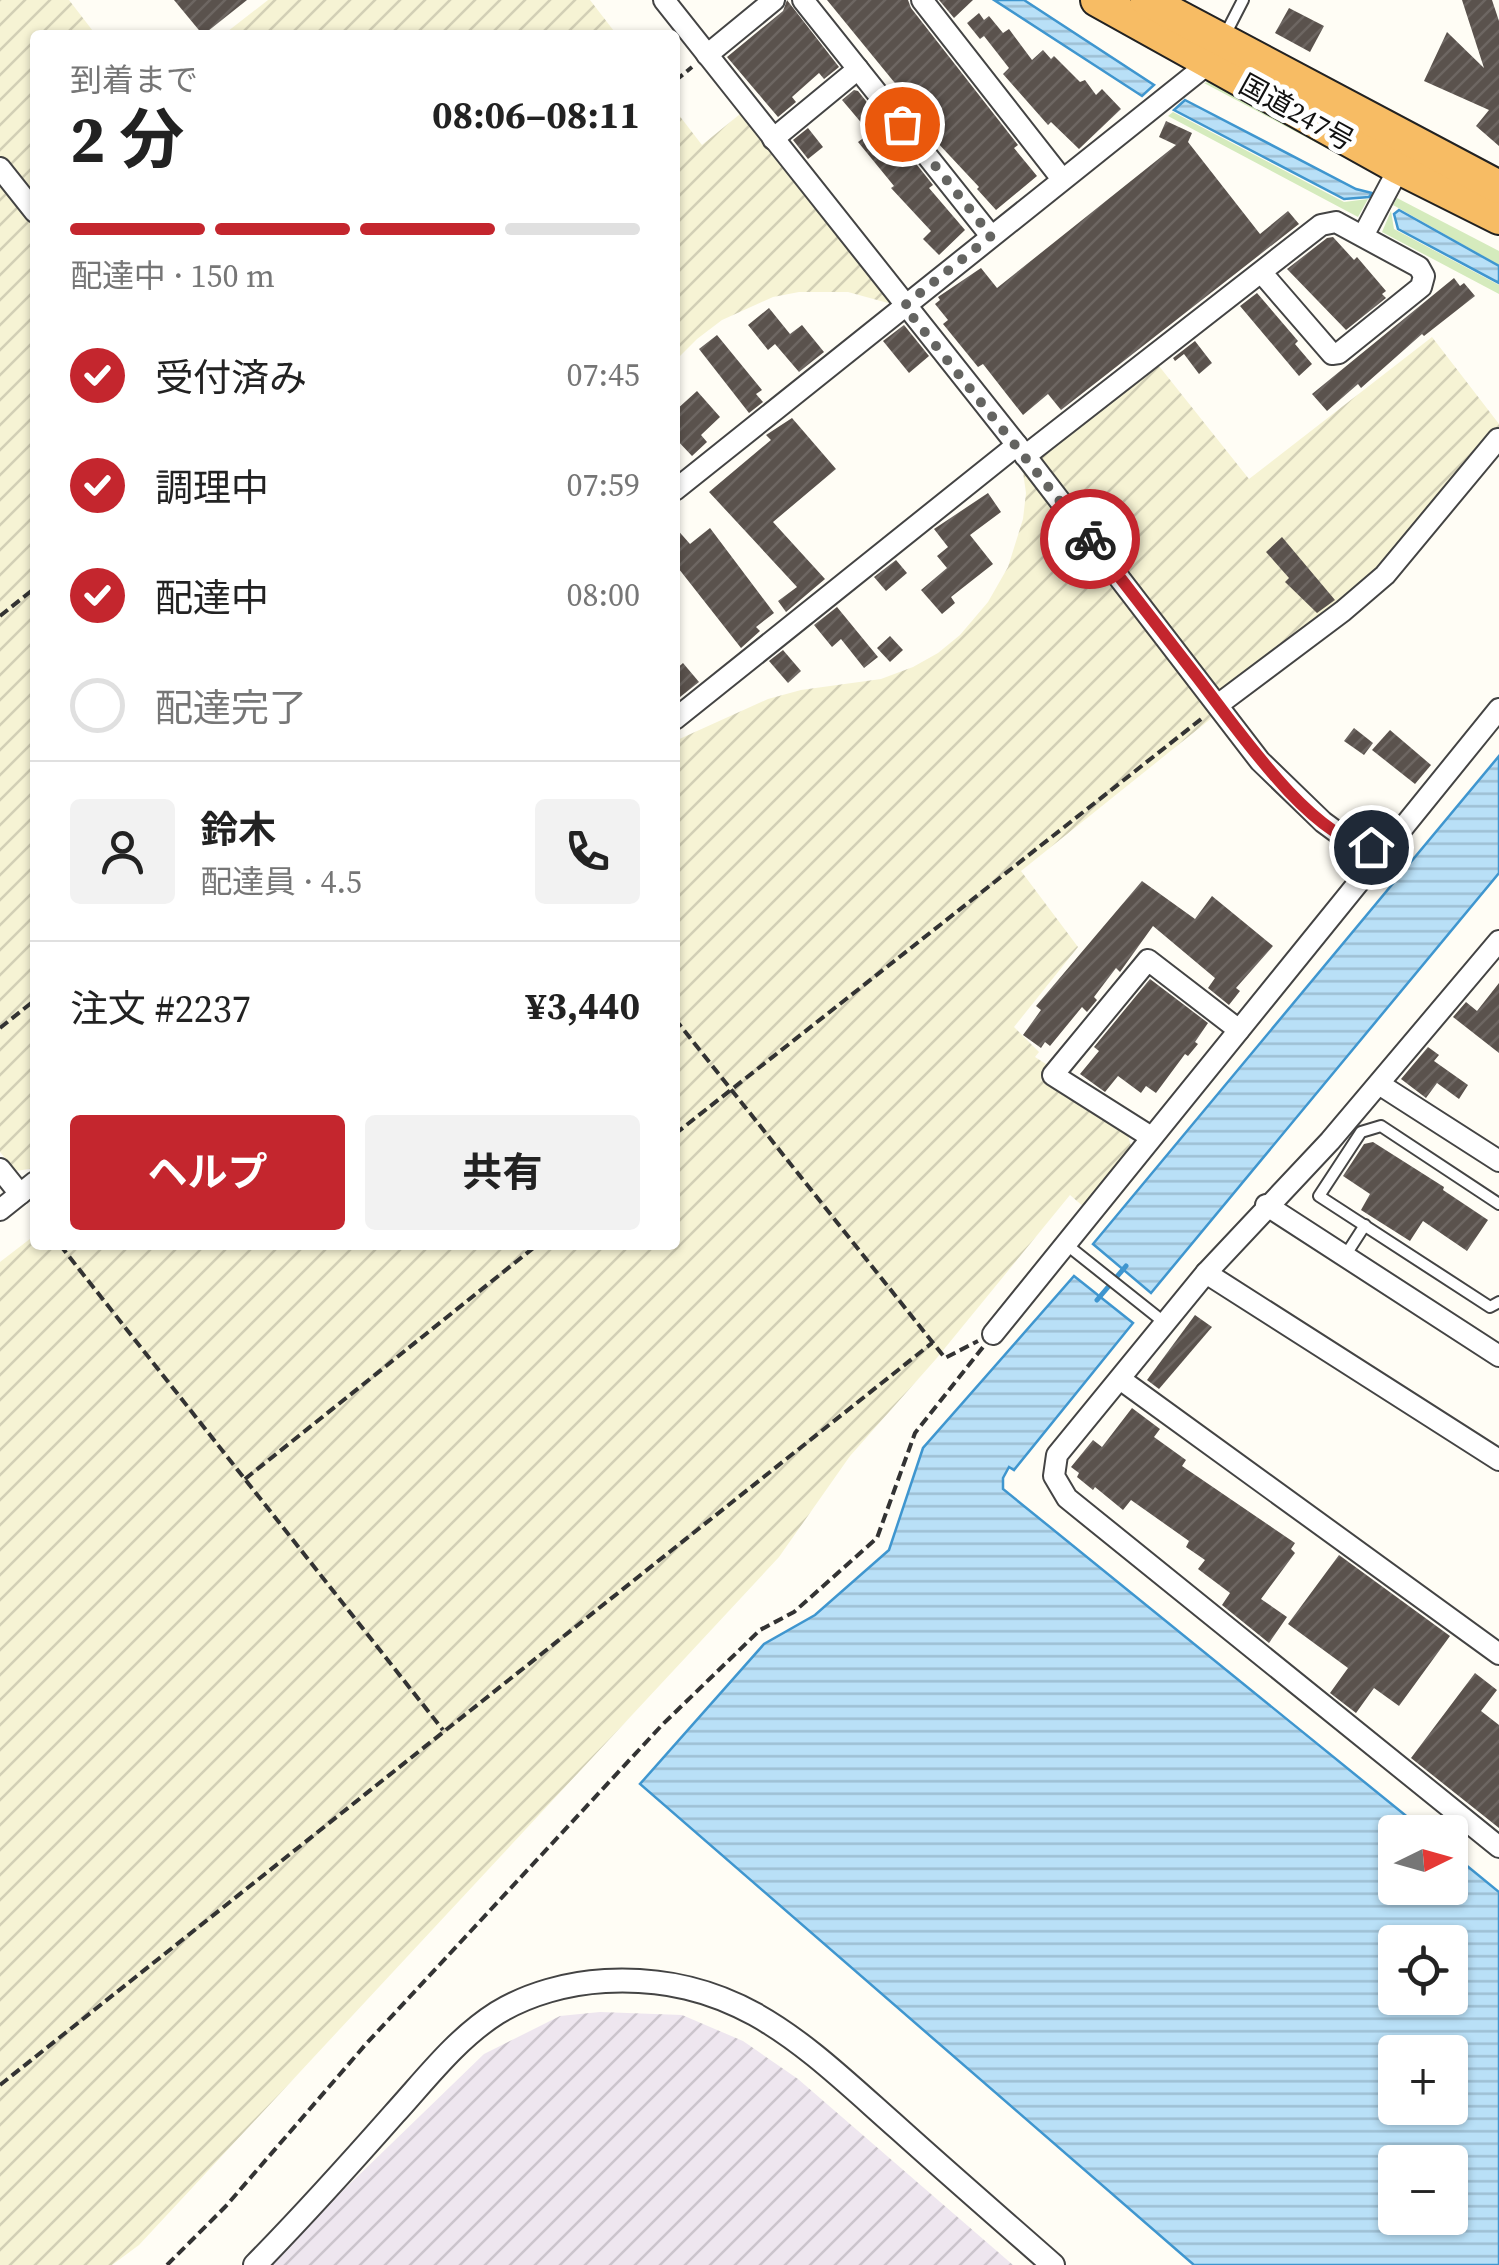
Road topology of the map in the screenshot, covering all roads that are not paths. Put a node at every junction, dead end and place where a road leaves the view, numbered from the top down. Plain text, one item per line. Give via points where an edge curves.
1 (664, 0) edge
2 (774, 0) edge
3 (803, 0) edge
4 (922, 0) edge
5 (1097, 0) edge
6 (1147, 0) edge
7 (1243, 0) edge
8 (1215, 52) junction
9 (708, 55) junction
10 (858, 69) junction
11 (773, 139) junction
12 (0, 168) edge
13 (1062, 179) junction
14 (1392, 180) junction
15 (1499, 187) edge
16 (30, 206) edge
17 (1499, 218) edge
18 (991, 236) junction
19 (1362, 236) junction
20 (1262, 272) junction
21 (904, 306) junction
22 (1498, 439) edge
23 (1021, 450) junction
24 (680, 486) edge
25 (1218, 704) junction
26 (1499, 708) edge
27 (680, 715) edge
28 (1393, 843) junction
29 (1499, 941) edge
30 (1239, 1030) junction
31 (1379, 1084) junction
32 (1151, 1137) junction
33 (1499, 1161) edge
34 (0, 1169) edge
35 (27, 1188) edge
36 (1499, 1204) edge
37 (1266, 1205) junction
38 (0, 1210) edge
39 (1365, 1225) junction
40 (1068, 1245) junction
41 (1346, 1256) junction
42 (1206, 1273) junction
43 (1499, 1302) edge
44 (1165, 1324) junction
45 (993, 1334) road end
46 (1499, 1356) edge
47 (1120, 1378) junction
48 (1499, 1460) edge
49 (1499, 1654) edge
50 (1499, 1847) edge
51 (256, 2265) edge
52 (1053, 2265) edge

1 - 9 street
2 - 9 street
3 - 10 street
4 - 13 street
5 - 8 highway, 国道247号
6 - 8 highway, 国道247号
7 - 8 lane
8 - 13 street
8 - 14 highway, 国道247号
8 - 15 highway, 国道247号
9 - 11 street
10 - 11 street
10 - 18 street
11 - 21 street
12 - 16 street
13 - 18 street
14 - 17 highway, 国道247号
14 - 19 street
18 - 21 street
19 - 20 street via 1336,222 1320,224
19 - 20 street via 1419,266 1424,276 1421,287 1339,353 1327,351
20 - 23 street
21 - 23 street
21 - 24 street
22 - 25 street via 1385,575
23 - 25 street
23 - 27 street
25 - 28 street via 1260,761 1323,822 1353,844
26 - 28 street
28 - 30 street
29 - 31 street
30 - 32 street
30 - 32 street via 1148,960 1053,1075
31 - 33 street
31 - 37 street
32 - 40 street
34 - 35 street
35 - 38 street
36 - 39 lane via 1381,1126 1361,1132 1319,1196
37 - 41 street
37 - 42 street
39 - 41 lane
39 - 43 lane via 1490,1307
40 - 44 lane
40 - 45 street
41 - 46 street
42 - 44 street
42 - 48 street
44 - 47 street
47 - 49 street
47 - 50 street via 1057,1455 1054,1476 1067,1498
51 - 52 street via 458,2044 498,2013 584,1982 632,1980 680,1984 767,2021 820,2059

